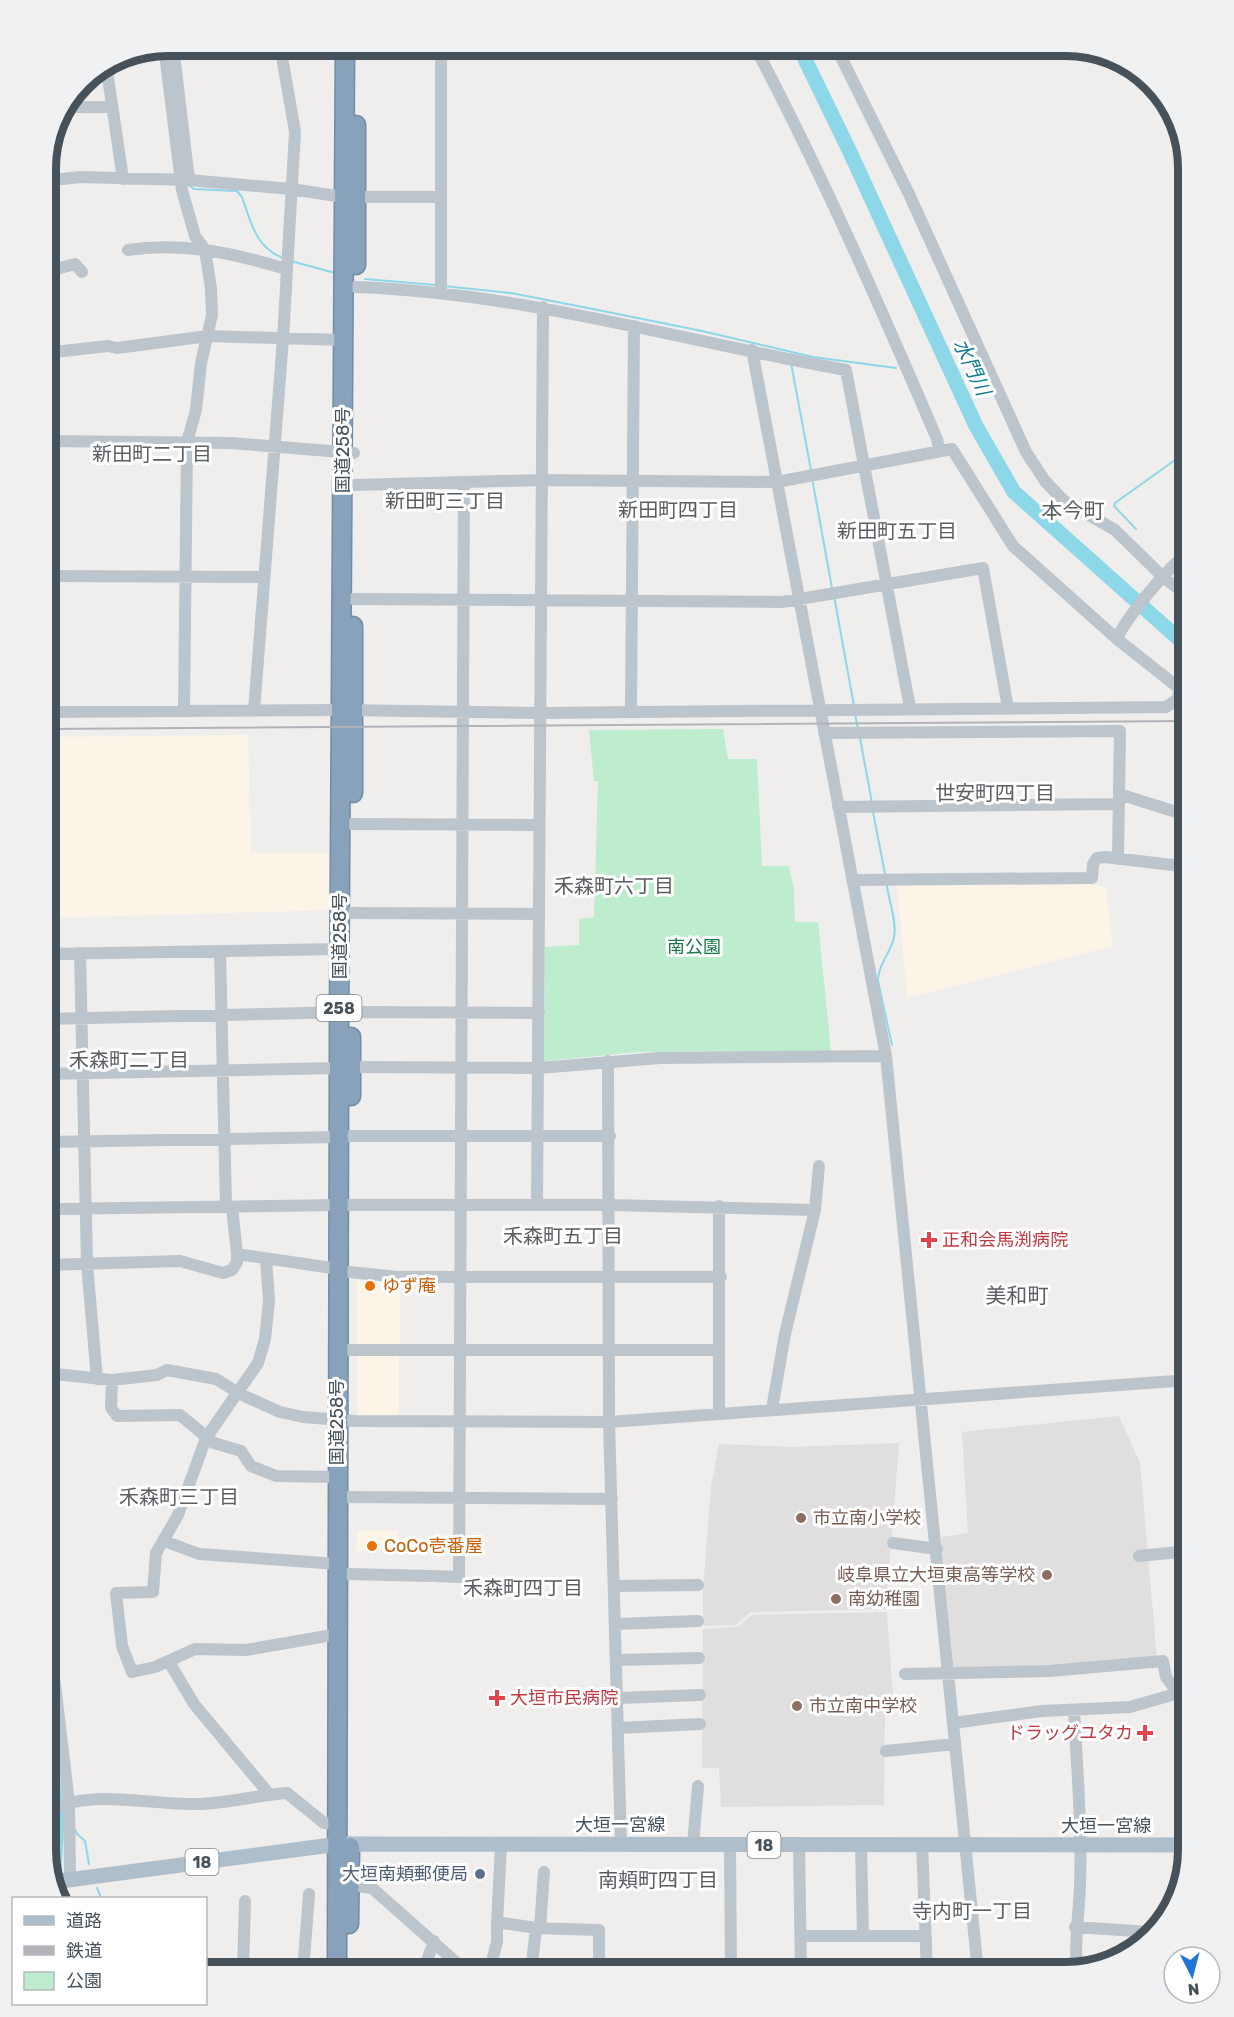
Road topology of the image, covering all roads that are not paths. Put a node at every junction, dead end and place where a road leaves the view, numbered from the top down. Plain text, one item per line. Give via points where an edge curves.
1 (166, 56) edge
2 (174, 56) edge
3 (282, 56) edge
4 (345, 56) edge
5 (356, 56) edge
6 (441, 56) edge
7 (760, 56) edge
8 (840, 56) edge
9 (107, 73) edge
10 (73, 107) edge
11 (111, 107) junction
12 (123, 179) junction
13 (56, 180) edge
14 (185, 180) junction
15 (291, 189) junction
16 (350, 196) junction
17 (441, 197) junction
18 (128, 250) dead end
19 (205, 250) junction
20 (56, 269) edge
21 (286, 269) junction
22 (82, 272) dead end
23 (356, 287) junction
24 (441, 292) junction
25 (543, 307) junction
26 (634, 326) junction
27 (208, 336) junction
28 (283, 339) junction
29 (343, 340) junction
30 (752, 350) junction
31 (56, 352) edge
32 (56, 441) edge
33 (187, 442) junction
34 (274, 446) junction
35 (939, 449) junction
36 (348, 453) junction
37 (865, 464) junction
38 (541, 480) junction
39 (632, 481) junction
40 (777, 482) junction
41 (464, 483) junction
42 (354, 485) junction
43 (1178, 560) edge
44 (56, 576) edge
45 (186, 577) junction
46 (263, 577) junction
47 (1161, 580) junction
48 (888, 585) junction
49 (1178, 590) edge
50 (353, 599) junction
51 (464, 600) junction
52 (540, 600) junction
53 (632, 601) junction
54 (799, 601) junction
55 (1118, 637) junction
56 (1178, 688) edge
57 (1178, 699) edge
58 (820, 708) junction
59 (910, 708) junction
60 (1008, 708) junction
61 (184, 710) junction
62 (254, 711) junction
63 (346, 711) junction
64 (631, 711) junction
65 (56, 712) edge
66 (463, 712) junction
67 (540, 713) junction
68 (824, 733) junction
69 (1119, 799) junction
70 (838, 807) junction
71 (1178, 813) edge
72 (352, 824) junction
73 (462, 824) junction
74 (539, 825) junction
75 (1118, 859) junction
76 (1178, 866) edge
77 (852, 880) junction
78 (351, 913) junction
79 (463, 913) junction
80 (539, 914) junction
81 (340, 949) junction
82 (220, 951) junction
83 (80, 953) junction
84 (56, 954) edge
85 (345, 1012) junction
86 (462, 1012) junction
87 (538, 1013) junction
88 (221, 1015) junction
89 (82, 1018) junction
90 (56, 1019) edge
91 (885, 1056) junction
92 (608, 1061) junction
93 (461, 1067) junction
94 (345, 1068) junction
95 (538, 1068) junction
96 (223, 1070) junction
97 (83, 1073) junction
98 (56, 1074) edge
99 (344, 1136) junction
100 (460, 1136) junction
101 (537, 1136) junction
102 (610, 1136) junction
103 (225, 1138) junction
104 (84, 1141) junction
105 (56, 1142) edge
106 (819, 1166) dead end
107 (344, 1205) junction
108 (461, 1205) junction
109 (537, 1205) junction
110 (610, 1205) junction
111 (719, 1206) junction
112 (229, 1207) junction
113 (56, 1209) edge
114 (86, 1209) junction
115 (815, 1210) junction
116 (237, 1254) junction
117 (266, 1259) junction
118 (87, 1264) junction
119 (56, 1265) edge
120 (344, 1270) junction
121 (461, 1277) junction
122 (721, 1277) junction
123 (611, 1278) junction
124 (349, 1350) junction
125 (460, 1350) junction
126 (610, 1350) junction
127 (719, 1350) junction
128 (56, 1374) edge
129 (97, 1379) junction
130 (111, 1380) junction
131 (1178, 1381) edge
132 (237, 1392) junction
133 (921, 1399) junction
134 (772, 1409) junction
135 (719, 1413) junction
136 (342, 1420) junction
137 (459, 1422) junction
138 (609, 1422) junction
139 (206, 1438) junction
140 (337, 1477) junction
141 (348, 1497) junction
142 (459, 1498) junction
143 (612, 1499) junction
144 (164, 1540) junction
145 (893, 1543) dead end
146 (937, 1549) junction
147 (1178, 1552) edge
148 (1140, 1556) dead end
149 (343, 1569) junction
150 (615, 1586) junction
151 (698, 1586) dead end
152 (698, 1621) dead end
153 (616, 1624) junction
154 (338, 1634) junction
155 (699, 1658) dead end
156 (617, 1660) junction
157 (169, 1662) junction
158 (948, 1673) junction
159 (905, 1674) dead end
160 (1178, 1688) edge
161 (1178, 1693) edge
162 (56, 1694) edge
163 (700, 1695) dead end
164 (618, 1698) junction
165 (1074, 1710) junction
166 (953, 1723) junction
167 (700, 1724) dead end
168 (619, 1728) junction
169 (955, 1744) junction
170 (886, 1751) dead end
171 (698, 1786) dead end
172 (269, 1794) junction
173 (67, 1803) junction
174 (56, 1808) edge
175 (339, 1825) junction
176 (345, 1844) junction
177 (621, 1844) junction
178 (501, 1845) junction
179 (693, 1845) junction
180 (730, 1845) junction
181 (799, 1845) junction
182 (861, 1845) junction
183 (922, 1845) junction
184 (965, 1845) junction
185 (1080, 1845) junction
186 (1178, 1845) edge
187 (544, 1872) dead end
188 (63, 1881) edge
189 (350, 1885) junction
190 (309, 1894) dead end
191 (245, 1900) dead end
192 (497, 1923) junction
193 (1075, 1926) junction
194 (538, 1928) junction
195 (1143, 1931) edge
196 (863, 1935) junction
197 (800, 1936) junction
198 (925, 1936) junction
199 (434, 1941) junction
200 (243, 1961) edge
201 (304, 1961) edge
202 (338, 1961) edge
203 (348, 1961) edge
204 (427, 1961) edge
205 (456, 1961) edge
206 (492, 1961) edge
207 (533, 1961) edge
208 (599, 1961) edge
209 (1077, 1961) edge
210 (731, 1962) edge
211 (801, 1962) edge
212 (926, 1962) edge
213 (977, 1962) edge

1 - 14 street
2 - 14 street
3 - 15 street via 295,132
4 - 16 highway, 国道258号 / 258
5 - 16 highway, 国道258号 / 258
6 - 17 street
7 - 35 street via 848,234
8 - 47 street via 909,194 1026,452 1063,500 1115,530
9 - 11 street
10 - 11 street
11 - 12 street
12 - 13 street
12 - 14 street
14 - 15 street
14 - 19 street via 189,218
15 - 16 street
15 - 21 street
16 - 17 street
16 - 23 highway, 国道258号 / 258
16 - 29 highway, 国道258号 / 258
17 - 24 street
18 - 19 street via 175,246
19 - 21 street
19 - 27 street via 212,306
20 - 22 street via 75,264
21 - 28 street
23 - 24 street
23 - 36 highway, 国道258号 / 258
24 - 25 street
25 - 26 street
25 - 38 street
26 - 30 street
26 - 39 street
27 - 28 street
27 - 31 street
27 - 33 street
28 - 29 street
28 - 34 street
29 - 36 highway, 国道258号 / 258
30 - 37 street via 846,370
30 - 40 street
32 - 33 street
33 - 34 street
33 - 45 street
34 - 36 street
34 - 46 street
35 - 37 street
35 - 55 street via 952,449 1013,546
36 - 42 highway, 国道258号 / 258
36 - 63 highway, 国道258号 / 258
37 - 40 street
37 - 48 street
38 - 39 street
38 - 41 street
38 - 52 street
39 - 40 street
39 - 53 street
40 - 54 street
41 - 42 street
41 - 51 street
42 - 50 highway, 国道258号 / 258
43 - 47 street
44 - 45 street
45 - 46 street
45 - 61 street
46 - 62 street
47 - 49 street
47 - 55 street
48 - 54 street
48 - 59 street
48 - 60 street via 983,568
50 - 51 street
50 - 63 highway, 国道258号 / 258
51 - 52 street
51 - 66 street
52 - 53 street
52 - 67 street
53 - 54 street
53 - 64 street
54 - 58 street
55 - 56 street
57 - 60 street via 1166,707
58 - 59 street
58 - 64 street
58 - 68 street
59 - 60 street
61 - 62 street
61 - 65 street
62 - 63 street
63 - 66 street
63 - 72 highway, 国道258号 / 258
63 - 81 highway, 国道258号 / 258
64 - 67 street
66 - 67 street
66 - 73 street
67 - 74 street
68 - 69 street via 1120,730
68 - 70 street
69 - 70 street
69 - 71 street
69 - 75 street
70 - 77 street
72 - 73 street
72 - 78 highway, 国道258号 / 258
73 - 74 street
73 - 79 street
74 - 80 street
75 - 76 street
75 - 77 street via 1097,858 1092,878
77 - 91 street
78 - 79 street
78 - 85 highway, 国道258号 / 258
79 - 80 street
79 - 86 street
80 - 87 street
81 - 82 street
81 - 85 highway, 国道258号 / 258
82 - 83 street
82 - 88 street
83 - 84 street
83 - 89 street
85 - 86 street
85 - 88 street
85 - 94 highway, 国道258号 / 258
86 - 87 street
86 - 93 street
87 - 95 street
88 - 89 street
88 - 96 street
89 - 90 street
89 - 97 street
91 - 92 street
91 - 133 street
92 - 95 street
92 - 102 street
93 - 94 street
93 - 95 street
93 - 100 street
94 - 96 street
94 - 99 highway, 国道258号 / 258
95 - 101 street
96 - 97 street
96 - 103 street
97 - 98 street
97 - 104 street
99 - 100 street
99 - 103 street
99 - 107 highway, 国道258号 / 258
100 - 101 street
100 - 108 street
101 - 102 street
101 - 109 street
102 - 110 street
103 - 104 street
103 - 112 street
104 - 105 street
104 - 114 street
106 - 115 street
107 - 108 street
107 - 112 street
107 - 120 highway, 国道258号 / 258
108 - 109 street
108 - 121 street
109 - 110 street
110 - 111 street
110 - 123 street
111 - 115 street
111 - 122 street
112 - 114 street
112 - 116 street
113 - 114 street
114 - 118 street
115 - 134 street via 785,1334
116 - 117 street
116 - 118 street via 232,1270 223,1273 180,1261
117 - 120 street
117 - 132 street via 269,1300 265,1339 258,1363
118 - 119 street
118 - 129 street
120 - 121 street via 398,1277
120 - 124 highway, 国道258号 / 258
120 - 136 highway, 国道258号 / 258
121 - 123 street
121 - 125 street
122 - 123 street
122 - 127 street
123 - 126 street
124 - 125 street
124 - 136 highway, 国道258号 / 258
125 - 126 street
125 - 137 street
126 - 127 street
126 - 138 street
127 - 135 street
128 - 129 street
129 - 130 street
130 - 132 street via 157,1375 167,1370 216,1379
130 - 139 street via 111,1408 117,1416 180,1415
131 - 133 street
132 - 136 street via 279,1412
132 - 139 street
133 - 134 street
133 - 146 street
134 - 135 street
135 - 138 street
136 - 137 street
136 - 140 highway, 国道258号 / 258
136 - 141 highway, 国道258号 / 258
137 - 138 street
137 - 142 street
138 - 143 street
139 - 140 street via 241,1451 251,1466 276,1476
139 - 144 street via 182,1506
140 - 149 highway, 国道258号 / 258
141 - 142 street
141 - 149 highway, 国道258号 / 258
142 - 143 street
142 - 149 street via 459,1577
143 - 150 street
144 - 149 street via 199,1554
144 - 157 street via 156,1553 153,1592 116,1593 122,1646 132,1672
145 - 146 street
146 - 158 street
147 - 148 street
149 - 154 highway, 国道258号 / 258
149 - 176 highway, 国道258号 / 258
150 - 151 street
150 - 153 street
152 - 153 street
153 - 156 street
154 - 157 street via 246,1650 195,1649
154 - 175 highway, 国道258号 / 258
155 - 156 street
156 - 164 street
157 - 172 street via 194,1704
158 - 159 street
158 - 160 street via 1050,1671 1163,1661 1166,1677
158 - 166 street
161 - 165 street via 1130,1707
162 - 173 street
163 - 164 street
164 - 168 street
165 - 166 street via 996,1715
165 - 185 street
166 - 169 street
167 - 168 street
168 - 177 street
169 - 170 street
169 - 184 street
171 - 179 street
172 - 173 street via 237,1802 199,1804 106,1800
172 - 175 street via 287,1793 324,1823
173 - 174 street
173 - 188 street
175 - 176 highway, 国道258号 / 258
176 - 178 main road, 大垣一宮線 / 18
176 - 188 main road, 大垣一宮線 / 18
176 - 189 highway, 国道258号 / 258
176 - 202 highway, 国道258号 / 258
177 - 178 main road, 大垣一宮線 / 18
177 - 179 main road, 大垣一宮線 / 18
178 - 192 street
179 - 180 main road, 大垣一宮線 / 18
180 - 181 main road, 大垣一宮線 / 18
180 - 210 street
181 - 182 main road, 大垣一宮線 / 18
181 - 197 street
182 - 183 main road, 大垣一宮線 / 18
182 - 196 street
183 - 184 main road, 大垣一宮線 / 18
183 - 198 street
184 - 185 main road, 大垣一宮線 / 18
184 - 213 street
185 - 186 main road, 大垣一宮線 / 18
185 - 193 street
187 - 194 street
189 - 199 street via 372,1888
189 - 203 highway, 国道258号 / 258
190 - 201 street
191 - 200 street
192 - 194 street
192 - 206 street
193 - 195 street
193 - 209 street
194 - 207 street
194 - 208 street via 599,1930
196 - 197 street
196 - 198 street
197 - 211 street
198 - 212 street
199 - 204 street
199 - 205 street

